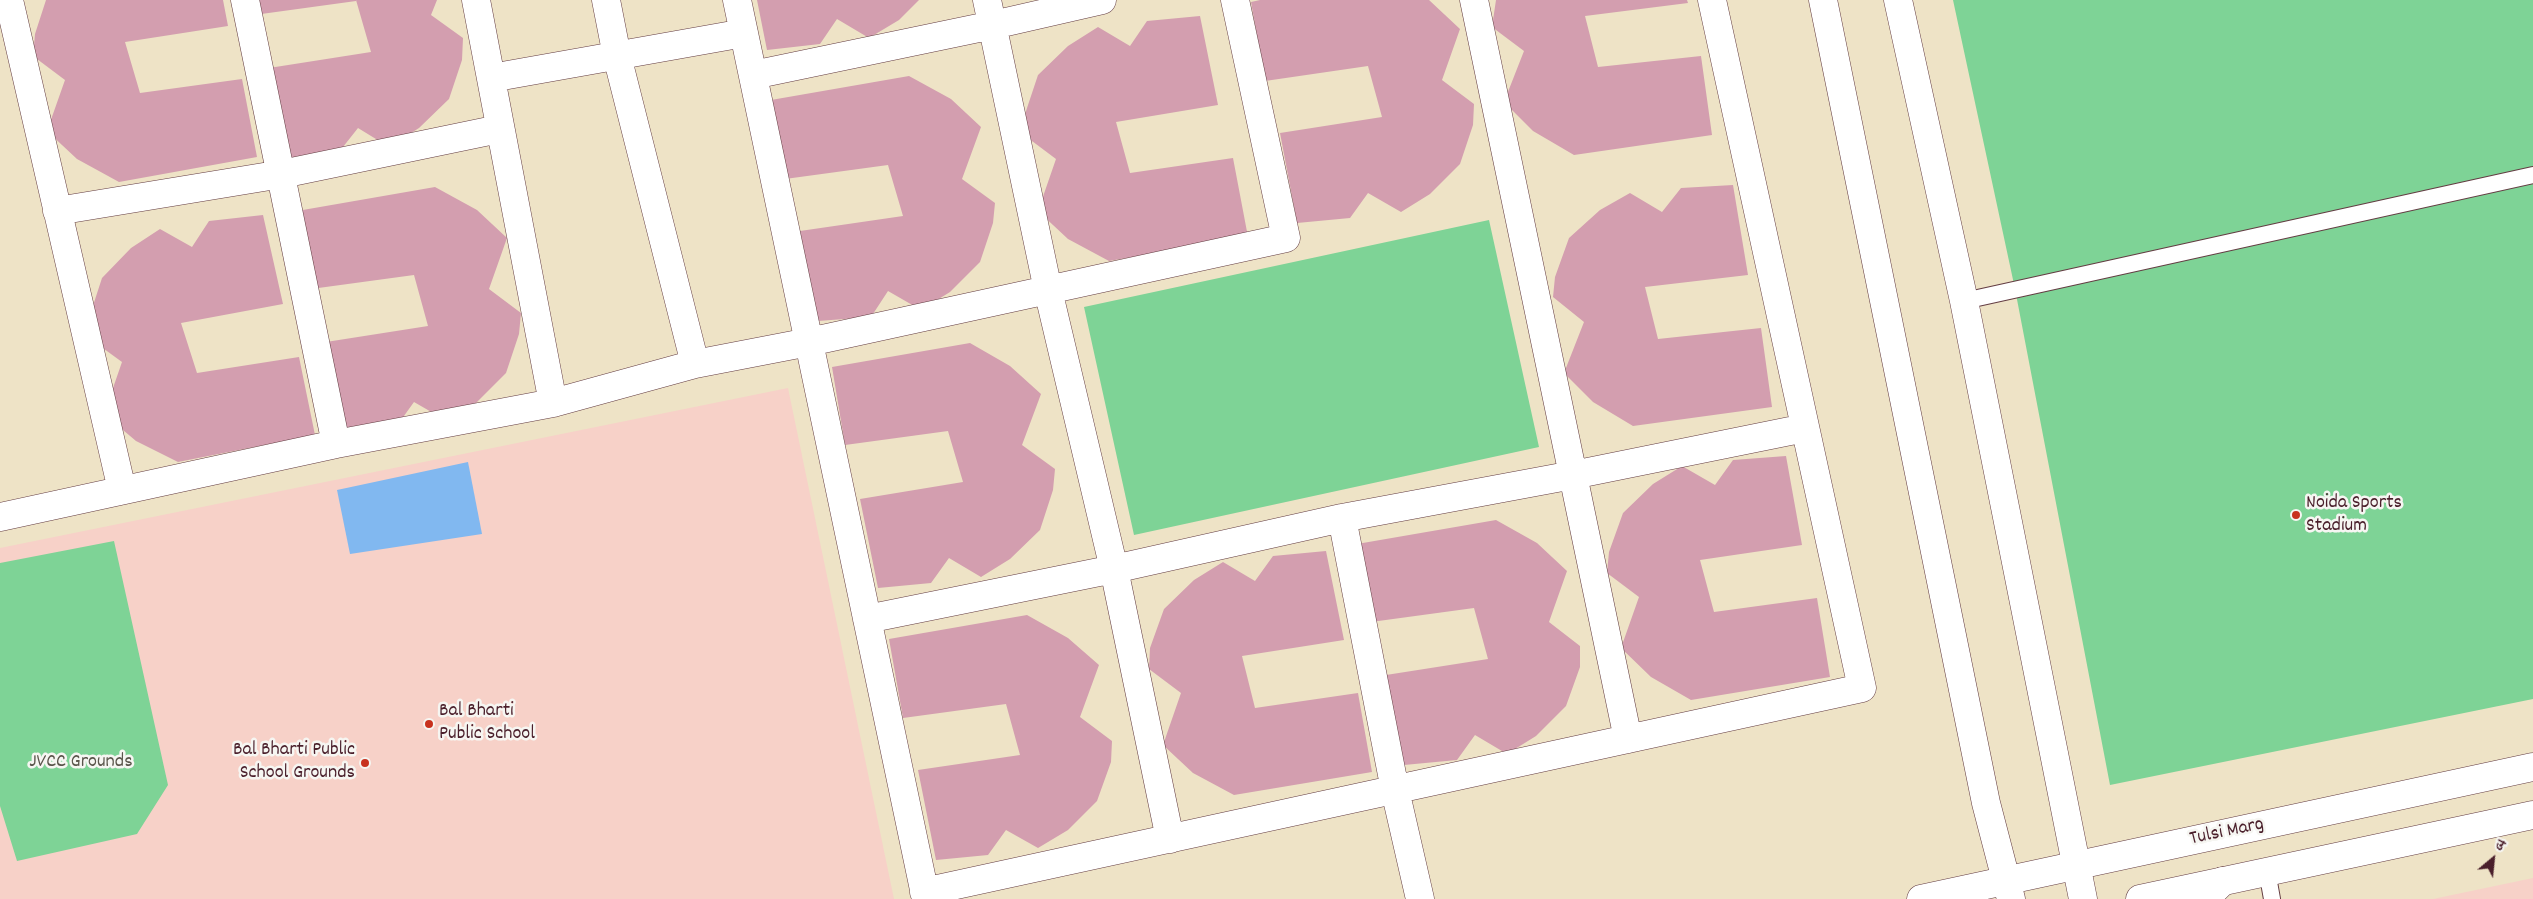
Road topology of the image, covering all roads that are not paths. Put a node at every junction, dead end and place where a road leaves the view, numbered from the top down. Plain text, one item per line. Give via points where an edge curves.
1 (9, 0) edge
2 (245, 0) edge
3 (476, 0) edge
4 (606, 0) edge
5 (737, 0) edge
6 (1102, 0) edge
7 (1235, 0) edge
8 (1474, 0) edge
9 (1712, 0) edge
10 (1823, 0) edge
11 (1898, 0) edge
12 (990, 13) edge
13 (744, 33) junction
14 (618, 56) junction
15 (753, 75) junction
16 (491, 78) junction
17 (499, 128) junction
18 (282, 174) junction
19 (2533, 175) edge
20 (57, 211) junction
21 (1048, 290) junction
22 (1964, 300) junction
23 (809, 342) junction
24 (695, 364) junction
25 (553, 403) junction
26 (1805, 428) junction
27 (336, 444) junction
28 (1573, 475) junction
29 (122, 490) junction
30 (0, 517) edge
31 (1342, 518) junction
32 (1114, 569) junction
33 (867, 619) junction
34 (1628, 739) junction
35 (2533, 767) edge
36 (1395, 790) junction
37 (2533, 814) edge
38 (1170, 839) junction
39 (2076, 865) junction
40 (2267, 871) junction
41 (2008, 890) edge
42 (2214, 890) edge
43 (925, 896) edge
44 (1420, 899) edge
45 (1921, 899) edge
46 (2083, 899) edge
47 (2140, 899) edge
48 (2272, 899) edge

1 - 20 street
2 - 18 street
3 - 16 street
4 - 14 street
5 - 13 street
6 - 12 street
7 - 21 street via 1286,238
8 - 28 street
9 - 26 street
10 - 41 street via 1986,803
11 - 22 street
12 - 15 street
12 - 21 street
13 - 14 street
13 - 15 street
14 - 16 street
14 - 24 street
15 - 23 street
16 - 17 street
17 - 18 street
17 - 25 street
18 - 20 street
18 - 27 street
19 - 22 lane
20 - 29 street
21 - 23 street
21 - 32 street
22 - 39 street
23 - 24 street
23 - 33 street
24 - 25 street
25 - 27 street
26 - 28 street
26 - 34 street via 1862,688
27 - 29 street
28 - 31 street
28 - 34 street
29 - 30 street
31 - 32 street
31 - 36 street
32 - 33 street
32 - 38 street
33 - 43 street
34 - 36 street
35 - 39 street, Tulsi Marg
36 - 38 street
36 - 44 street
37 - 40 street
38 - 43 street
39 - 41 street, Tulsi Marg
39 - 46 street
40 - 42 street
40 - 48 lane
41 - 45 street, Tulsi Marg
42 - 47 street

